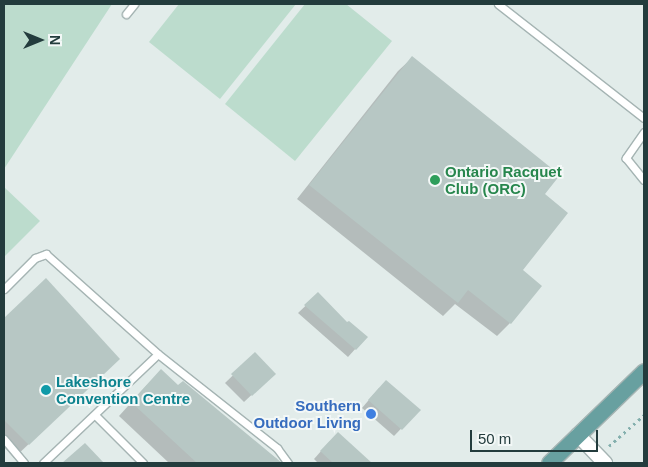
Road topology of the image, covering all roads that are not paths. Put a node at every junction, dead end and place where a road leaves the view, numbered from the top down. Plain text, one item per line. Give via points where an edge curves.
1 (134, 4) edge
2 (498, 4) edge
3 (126, 14) dead end
4 (644, 118) edge
5 (644, 132) edge
6 (644, 180) edge
7 (4, 289) edge
8 (158, 354) junction
9 (644, 371) edge
10 (95, 415) junction
11 (578, 435) junction
12 (4, 439) edge
13 (24, 463) edge
14 (43, 463) edge
15 (143, 463) edge
16 (288, 463) edge
17 (549, 463) edge
18 (605, 463) edge

1 - 3 lane
2 - 4 lane
5 - 6 lane via 626,158
7 - 8 lane via 35,258 46,254
8 - 10 lane
8 - 16 lane via 277,448
9 - 11 main road
10 - 14 lane
10 - 15 lane
11 - 17 main road
11 - 18 street
12 - 13 lane

